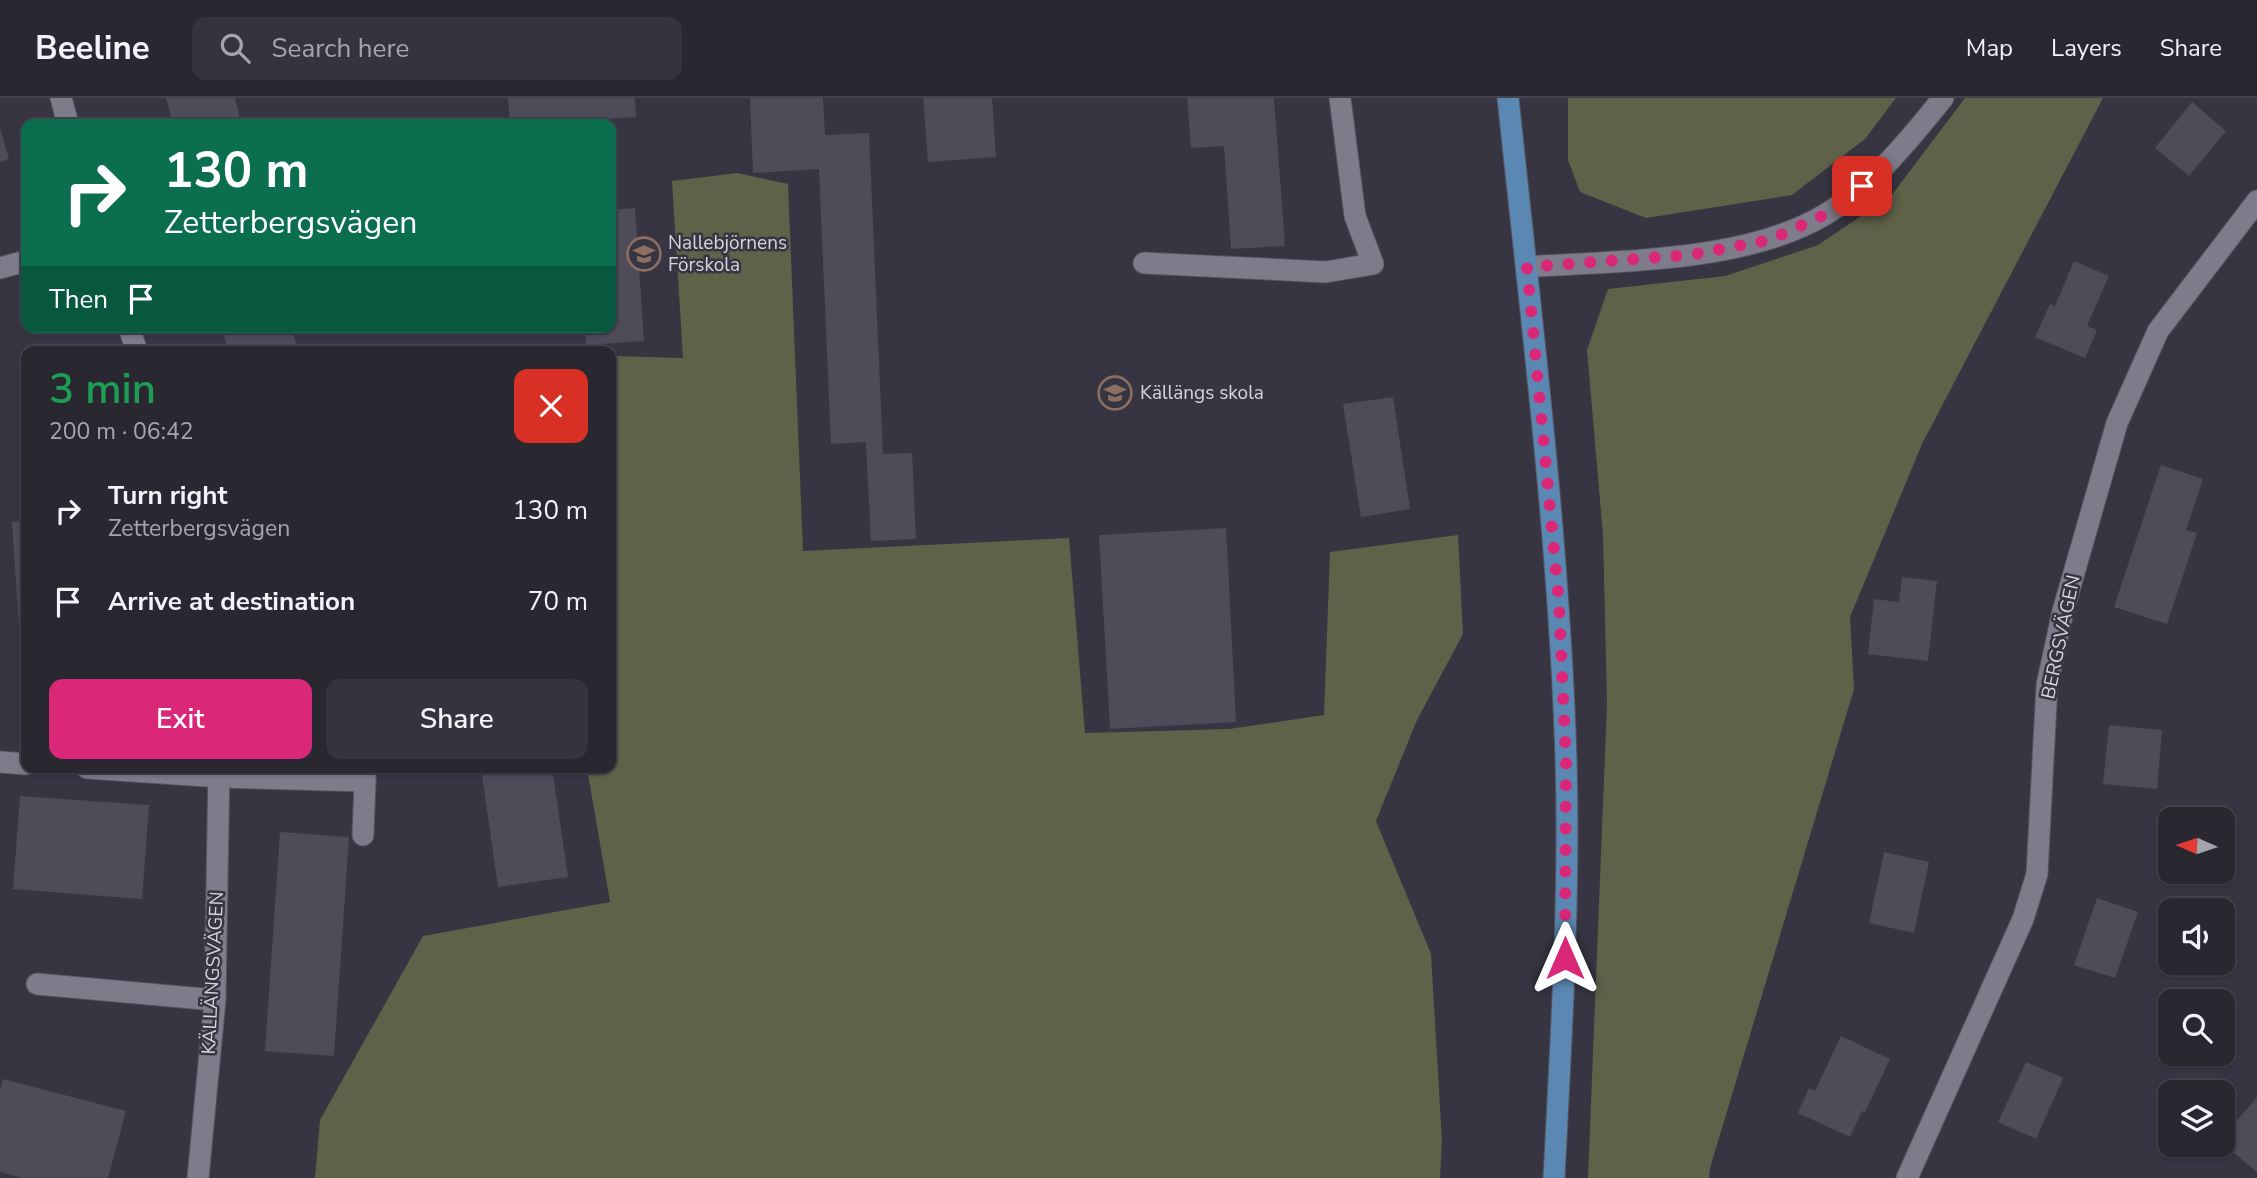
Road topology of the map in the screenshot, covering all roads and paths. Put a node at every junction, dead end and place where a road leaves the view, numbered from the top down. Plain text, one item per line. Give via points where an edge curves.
1 (61, 98) edge
2 (1340, 98) edge
3 (1508, 98) edge
4 (1943, 98) edge
5 (67, 119) edge
6 (2257, 201) edge
7 (21, 262) edge
8 (1144, 263) dead end
9 (1527, 267) junction
10 (0, 268) edge
11 (0, 762) edge
12 (21, 764) edge
13 (220, 773) edge
14 (365, 774) edge
15 (363, 835) dead end
16 (37, 984) dead end
17 (215, 1000) junction
18 (198, 1178) edge
19 (1554, 1178) edge
20 (1907, 1178) edge

1 - 5 street
2 - 8 street via 1355,216 1373,264 1325,272
3 - 9 main road
4 - 9 street via 1880,172 1826,214 1770,240 1690,255
6 - 20 street, BERGSVÄGEN via 2158,331 2117,423 2063,611 2047,685 2038,874 2023,919
7 - 10 street
9 - 19 main road via 1559,603 1566,761 1565,958
11 - 12 street
13 - 14 street
13 - 17 street, KÄLLÄNGSVÄGEN
14 - 15 street
16 - 17 street
17 - 18 street, KÄLLÄNGSVÄGEN

